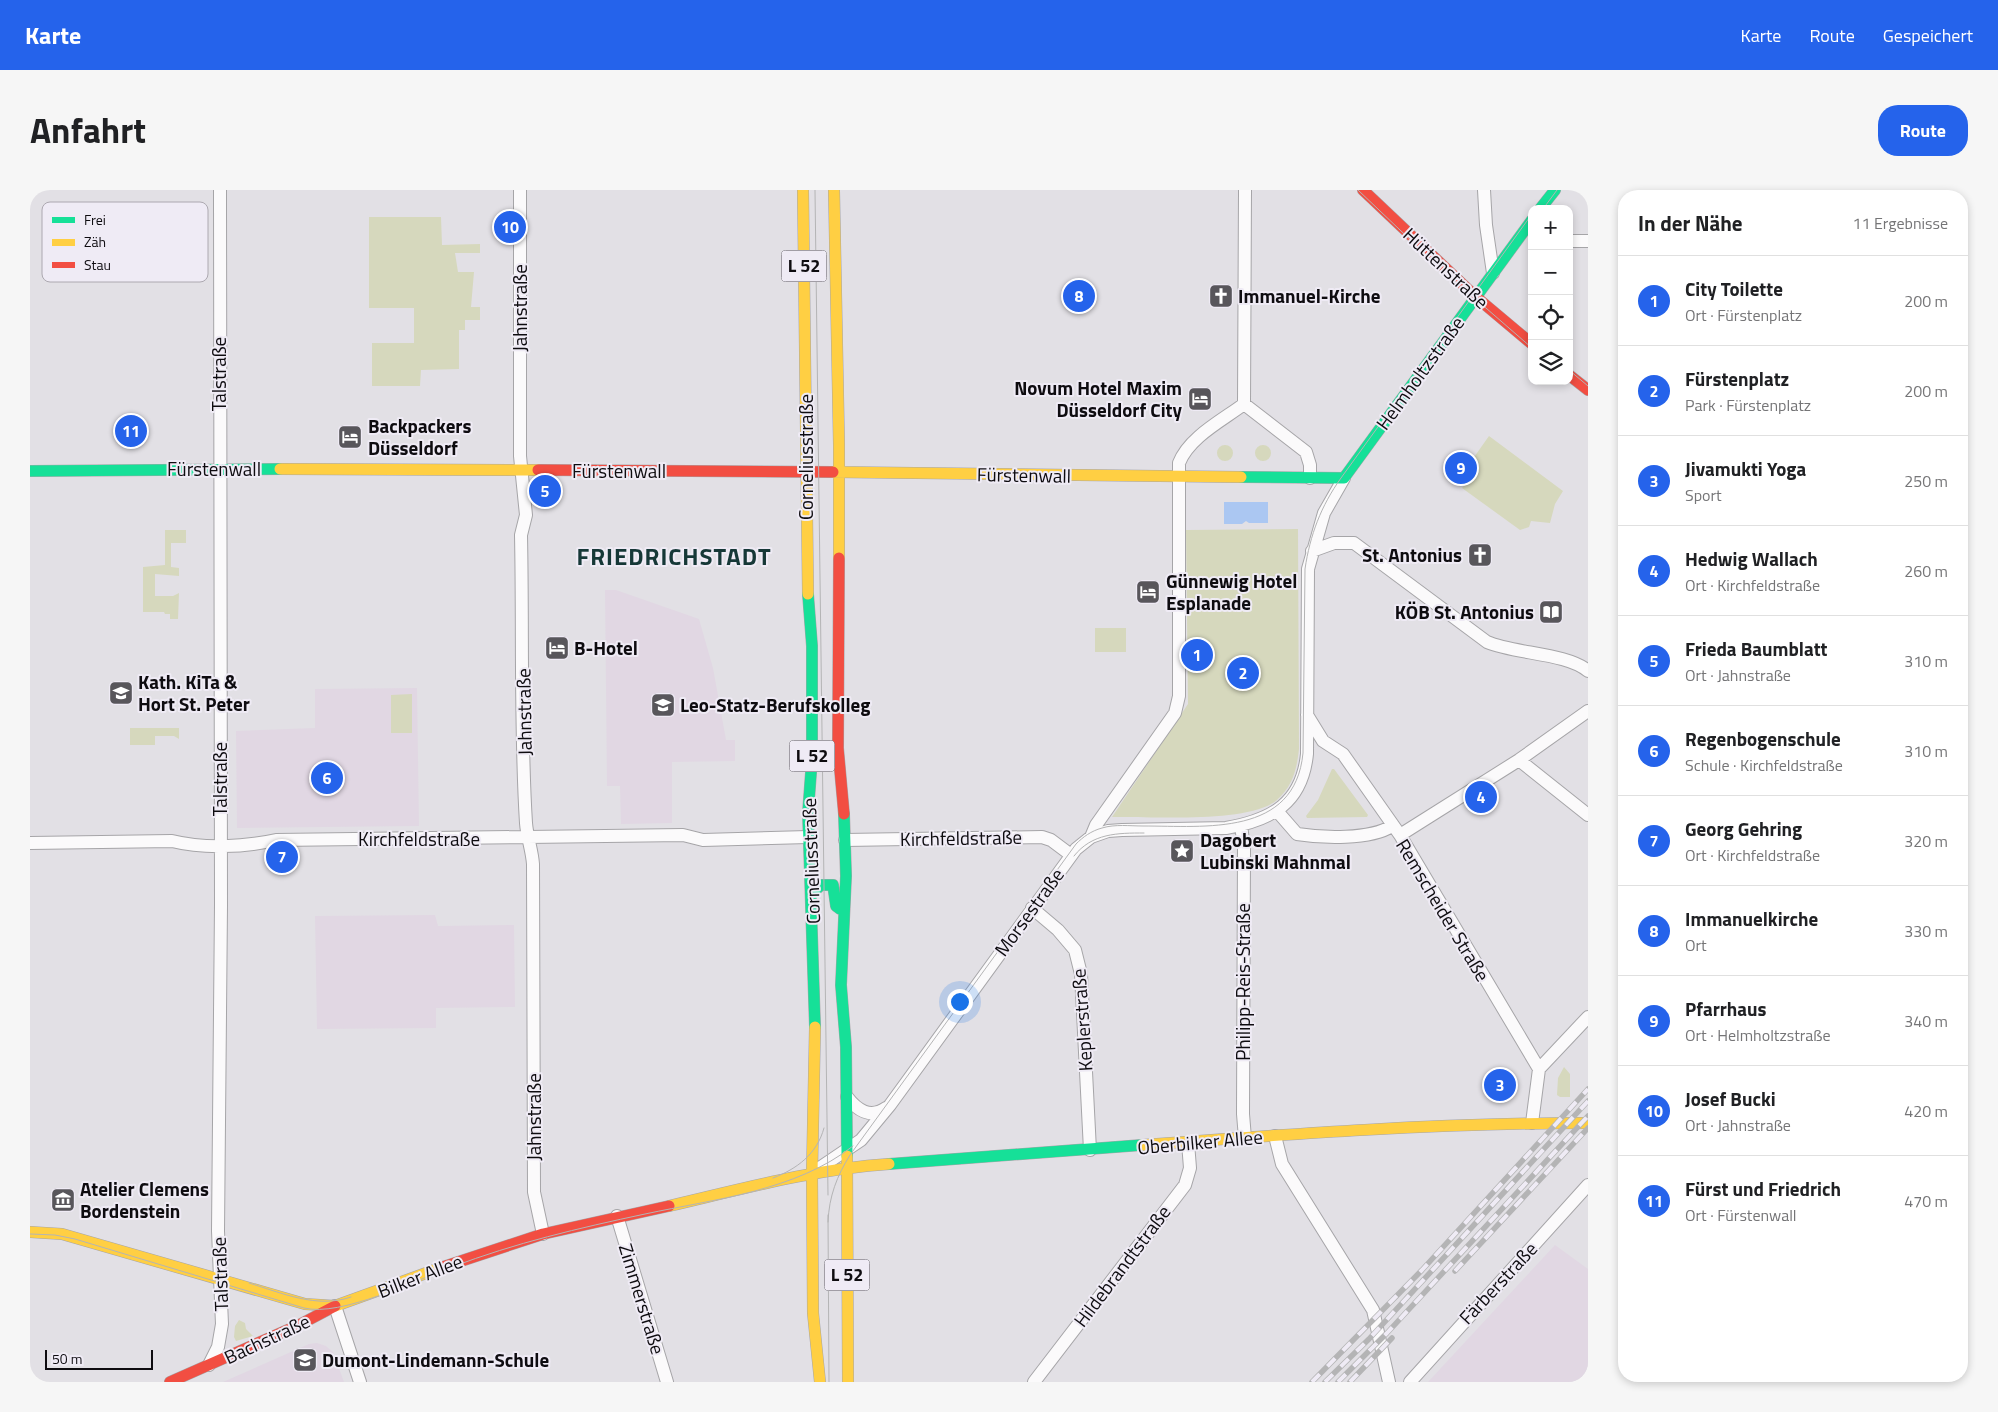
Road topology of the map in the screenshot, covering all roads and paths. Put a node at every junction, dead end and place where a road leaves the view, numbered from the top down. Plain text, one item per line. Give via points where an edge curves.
1 (220, 190) edge
2 (520, 190) edge
3 (803, 190) edge
4 (834, 190) edge
5 (1245, 190) edge
6 (1363, 190) edge
7 (1484, 190) edge
8 (1554, 190) edge
9 (1543, 205) edge
10 (1528, 226) edge
11 (1573, 241) edge
12 (1588, 241) edge
13 (1493, 273) junction
14 (1476, 297) junction
15 (1528, 341) edge
16 (1573, 378) edge
17 (1588, 390) edge
18 (1244, 404) junction
19 (219, 469) junction
20 (30, 471) edge
21 (523, 471) junction
22 (806, 472) junction
23 (838, 472) junction
24 (1178, 477) junction
25 (1310, 478) junction
26 (1344, 478) junction
27 (1312, 551) junction
28 (1588, 671) edge
29 (1588, 711) edge
30 (1307, 714) junction
31 (1519, 760) junction
32 (1277, 811) junction
33 (1588, 815) edge
34 (1241, 825) junction
35 (1396, 831) junction
36 (808, 837) junction
37 (1091, 837) junction
38 (529, 839) junction
39 (845, 840) junction
40 (30, 843) edge
41 (220, 844) junction
42 (1071, 855) junction
43 (812, 894) junction
44 (1032, 908) junction
45 (845, 914) junction
46 (1588, 1017) edge
47 (1539, 1069) junction
48 (847, 1096) junction
49 (890, 1105) junction
50 (1532, 1123) junction
51 (1588, 1123) edge
52 (1275, 1136) junction
53 (1245, 1138) junction
54 (1188, 1143) junction
55 (848, 1149) junction
56 (1090, 1150) junction
57 (848, 1167) junction
58 (812, 1172) junction
59 (1588, 1185) edge
60 (617, 1216) junction
61 (30, 1232) edge
62 (543, 1234) junction
63 (218, 1279) junction
64 (335, 1306) junction
65 (208, 1366) junction
66 (170, 1382) edge
67 (360, 1382) edge
68 (667, 1382) edge
69 (820, 1382) edge
70 (848, 1382) edge
71 (1034, 1382) edge
72 (1390, 1382) edge
73 (1410, 1382) edge

1 - 19 street, Talstraße
2 - 21 street, Jahnstraße via 520,456
3 - 22 main road, Corneliusstraße / L 52
4 - 23 main road, Corneliusstraße / L 52
5 - 18 street
6 - 14 main road, Hüttenstraße
7 - 13 street
8 - 9 main road
10 - 13 main road, Helmholtzstraße
11 - 12 street
13 - 14 main road, Helmholtzstraße
14 - 15 main road, Hüttenstraße
14 - 26 main road, Helmholtzstraße
16 - 17 main road
18 - 24 street, Morsestraße via 1182,455
18 - 25 street via 1306,452
19 - 20 main road, Fürstenwall
19 - 21 main road, Fürstenwall
19 - 41 street, Talstraße
21 - 22 main road, Fürstenwall
21 - 38 street, Jahnstraße via 526,515 521,535 523,704
22 - 23 main road, Fürstenwall
22 - 36 main road, Corneliusstraße / L 52 via 806,594 812,655
23 - 24 main road, Fürstenwall
23 - 39 main road, Corneliusstraße / L 52 via 838,748
24 - 25 main road, Fürstenwall
24 - 37 street, Morsestraße via 1178,706
25 - 26 main road, Fürstenwall
26 - 27 street via 1324,513
27 - 28 street via 1334,543 1354,543 1487,642 1571,662
27 - 30 street via 1308,569
29 - 31 street
30 - 32 street via 1307,754 1302,780 1295,794
30 - 35 street, Remscheider Straße via 1323,741 1342,754
31 - 33 street
31 - 35 street
32 - 34 street
32 - 35 street via 1297,834 1307,836 1370,835
34 - 37 street via 1108,831
34 - 53 street, Philipp-Reis-Straße via 1244,848
35 - 47 street, Remscheider Straße
36 - 38 street, Kirchfeldstraße via 704,840 682,835
36 - 43 main road, Corneliusstraße / L 52
37 - 42 street, Morsestraße
38 - 41 street, Kirchfeldstraße via 276,840
38 - 62 street, Jahnstraße via 533,864 534,1192
39 - 42 street, Kirchfeldstraße via 1042,837 1052,840
39 - 45 main road, Corneliusstraße / L 52
40 - 41 street, Kirchfeldstraße
41 - 63 street, Talstraße
42 - 44 street, Morsestraße
43 - 45 main road via 821,885 833,885 836,906
43 - 58 main road, Corneliusstraße / L 52 via 815,1039
44 - 49 street, Morsestraße
44 - 56 street, Keplerstraße via 1075,950 1081,974
45 - 48 main road, Corneliusstraße / L 52 via 841,985
46 - 47 street
47 - 50 street
48 - 49 street via 864,1113 881,1112
48 - 55 main road, Corneliusstraße / L 52
49 - 55 street, Morsestraße via 861,1140
50 - 51 main road, Oberbilker Allee
50 - 52 main road, Oberbilker Allee
52 - 53 main road, Oberbilker Allee
52 - 72 street via 1278,1154 1290,1178 1373,1310
53 - 54 main road, Oberbilker Allee
54 - 56 main road, Oberbilker Allee
54 - 71 street, Hildebrandtstraße via 1190,1168 1184,1185
55 - 57 main road, Corneliusstraße / L 52
55 - 58 street, Morsestraße
56 - 57 main road, Oberbilker Allee
57 - 58 main road, Oberbilker Allee
57 - 70 main road, Corneliusstraße / L 52
58 - 60 main road, Bilker Allee
58 - 69 main road, Corneliusstraße / L 52 via 813,1314
59 - 73 street, Färberstraße
60 - 62 main road, Bilker Allee
60 - 68 street, Zimmerstraße
61 - 63 main road, Bilker Allee via 71,1236
62 - 64 main road, Bilker Allee
63 - 64 main road, Bilker Allee via 305,1304
63 - 65 street, Talstraße via 221,1331 218,1347
64 - 65 main road, Bachstraße
64 - 67 street
65 - 66 main road, Bachstraße

